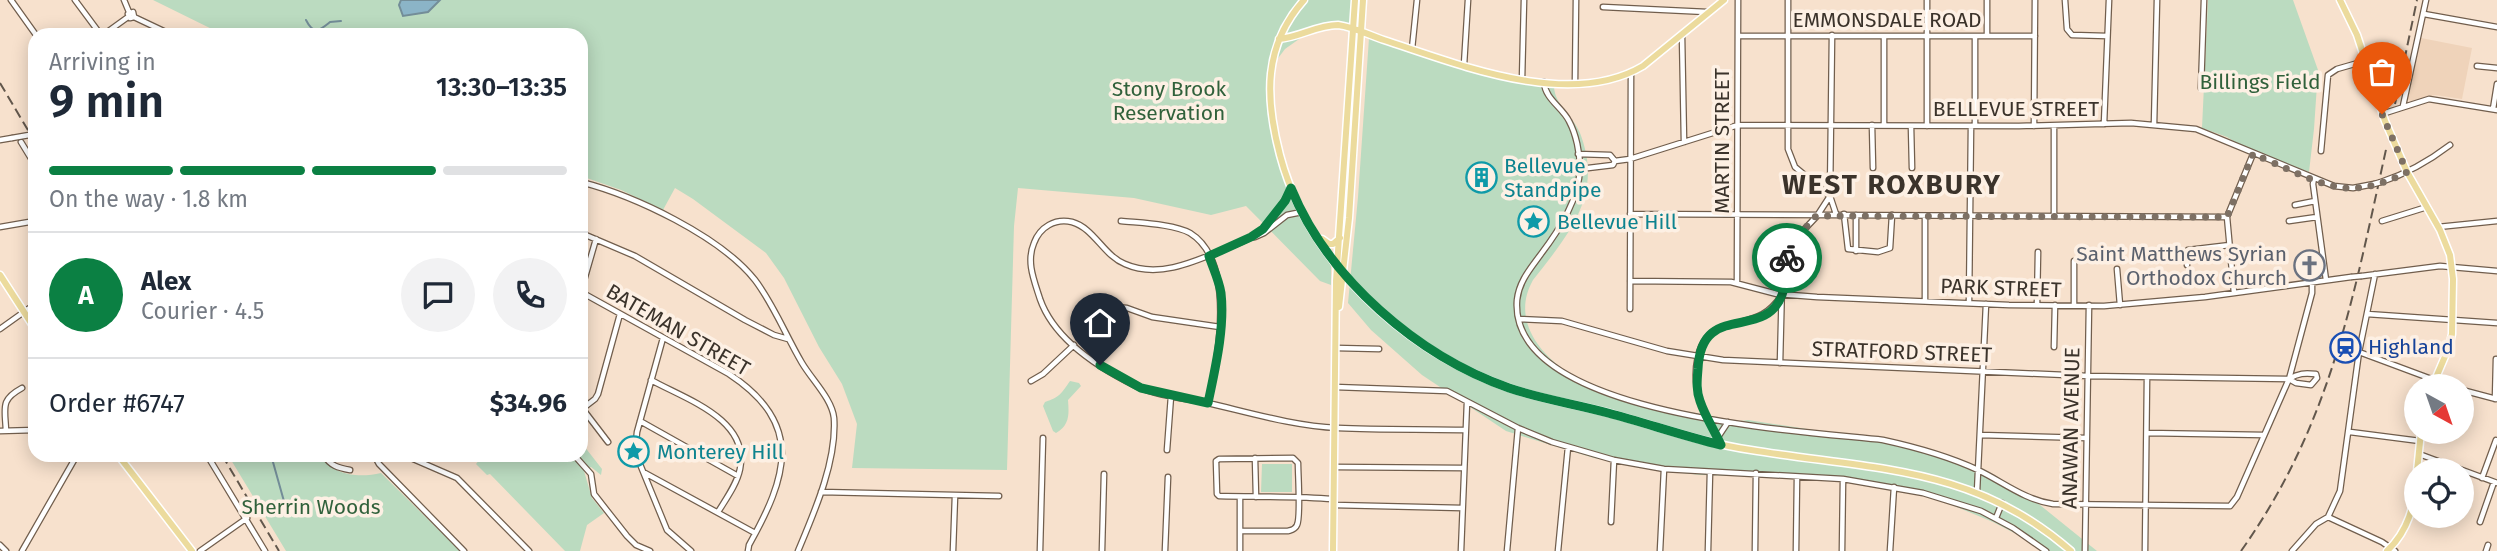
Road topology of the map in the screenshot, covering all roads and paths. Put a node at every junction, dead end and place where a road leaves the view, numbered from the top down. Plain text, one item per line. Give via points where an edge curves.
1 (12, 0) edge
2 (75, 0) edge
3 (124, 0) edge
4 (1304, 0) edge
5 (1355, 0) edge
6 (1363, 0) edge
7 (1417, 0) edge
8 (1468, 0) edge
9 (1524, 0) edge
10 (1576, 0) edge
11 (1724, 0) edge
12 (1738, 0) edge
13 (1788, 0) edge
14 (1927, 0) edge
15 (1987, 0) edge
16 (2035, 0) edge
17 (2065, 0) edge
18 (2109, 0) edge
19 (2157, 0) edge
20 (2204, 0) edge
21 (2340, 0) edge
22 (2426, 0) edge
23 (1603, 7) dead end
24 (1708, 13) junction
25 (2424, 14) junction
26 (130, 15) junction
27 (2497, 27) edge
28 (31, 28) edge
29 (97, 28) edge
30 (112, 28) edge
31 (157, 28) edge
32 (1353, 28) junction
33 (1362, 32) junction
34 (1682, 35) junction
35 (1787, 35) junction
36 (1832, 35) junction
37 (1738, 36) junction
38 (1884, 36) junction
39 (1975, 36) junction
40 (1987, 36) junction
41 (2035, 36) junction
42 (2107, 36) junction
43 (1926, 37) junction
44 (1279, 39) junction
45 (1412, 49) junction
46 (2365, 61) junction
47 (1464, 65) junction
48 (2477, 65) dead end
49 (2497, 68) edge
50 (1631, 73) junction
51 (1522, 80) junction
52 (1544, 82) junction
53 (1575, 83) junction
54 (2497, 84) edge
55 (2201, 88) dead end
56 (2403, 106) junction
57 (2495, 109) edge
58 (2382, 114) junction
59 (1787, 124) junction
60 (2104, 124) junction
61 (1738, 125) junction
62 (1831, 125) junction
63 (1872, 125) junction
64 (1884, 125) junction
65 (2154, 125) junction
66 (1911, 126) junction
67 (1927, 126) junction
68 (1973, 126) junction
69 (2035, 126) junction
70 (2054, 126) junction
71 (28, 135) edge
72 (0, 140) edge
73 (21, 142) dead end
74 (1685, 142) junction
75 (2450, 145) dead end
76 (2321, 151) dead end
77 (28, 154) edge
78 (1578, 154) junction
79 (2253, 154) junction
80 (1630, 159) junction
81 (1615, 161) junction
82 (1873, 168) dead end
83 (1912, 168) dead end
84 (1580, 169) junction
85 (2407, 172) junction
86 (2314, 178) junction
87 (588, 184) edge
88 (1291, 188) junction
89 (1830, 196) junction
90 (2315, 201) junction
91 (2295, 205) dead end
92 (2427, 207) junction
93 (1302, 212) junction
94 (1630, 214) junction
95 (1844, 214) junction
96 (1738, 215) junction
97 (1836, 215) junction
98 (1856, 215) junction
99 (1892, 215) junction
100 (1816, 216) junction
101 (1925, 216) junction
102 (1970, 216) junction
103 (2054, 216) junction
104 (2227, 217) junction
105 (2318, 217) junction
106 (1307, 220) junction
107 (1121, 221) dead end
108 (2289, 221) dead end
109 (2382, 221) dead end
110 (2497, 221) edge
111 (28, 222) edge
112 (2438, 227) junction
113 (0, 228) edge
114 (588, 236) edge
115 (1251, 237) junction
116 (1340, 238) junction
117 (596, 239) junction
118 (2230, 245) junction
119 (1856, 251) junction
120 (2038, 252) dead end
121 (1209, 256) junction
122 (2074, 261) dead end
123 (2187, 265) dead end
124 (1338, 266) junction
125 (588, 267) edge
126 (2452, 268) junction
127 (2117, 269) dead end
128 (2497, 271) edge
129 (1344, 272) junction
130 (2375, 274) junction
131 (0, 275) edge
132 (2326, 280) junction
133 (1630, 281) junction
134 (1737, 282) junction
135 (2312, 282) junction
136 (2234, 293) junction
137 (1782, 294) junction
138 (588, 296) edge
139 (1924, 301) junction
140 (1969, 303) junction
141 (1986, 304) junction
142 (2037, 305) junction
143 (2055, 305) junction
144 (2074, 305) junction
145 (2089, 305) junction
146 (2120, 305) junction
147 (1102, 306) dead end
148 (28, 308) edge
149 (1630, 309) dead end
150 (23, 311) junction
151 (620, 314) junction
152 (2367, 314) junction
153 (28, 318) edge
154 (1519, 319) junction
155 (2453, 320) junction
156 (2497, 323) edge
157 (1336, 326) junction
158 (1220, 327) junction
159 (0, 329) edge
160 (663, 338) junction
161 (789, 339) junction
162 (1074, 345) junction
163 (2054, 346) dead end
164 (1336, 348) junction
165 (1379, 349) dead end
166 (2359, 352) junction
167 (1698, 357) junction
168 (2496, 359) edge
169 (1780, 363) junction
170 (1983, 372) junction
171 (2412, 374) edge
172 (2437, 374) edge
173 (2088, 376) junction
174 (2147, 377) junction
175 (2289, 379) junction
176 (651, 380) junction
177 (1031, 381) dead end
178 (1335, 387) junction
179 (22, 388) dead end
180 (2474, 393) edge
181 (1171, 396) junction
182 (2496, 399) edge
183 (1467, 402) junction
184 (1208, 403) junction
185 (588, 404) edge
186 (588, 416) edge
187 (1710, 419) junction
188 (640, 421) junction
189 (1728, 422) junction
190 (1335, 428) junction
191 (1518, 428) junction
192 (28, 430) edge
193 (1465, 430) junction
194 (3, 431) edge
195 (2350, 432) dead end
196 (2147, 433) junction
197 (1980, 435) junction
198 (2264, 435) junction
199 (1717, 437) junction
200 (1043, 438) dead end
201 (2086, 438) junction
202 (2404, 439) edge
203 (2496, 440) edge
204 (608, 442) dead end
205 (2420, 444) edge
206 (1721, 445) junction
207 (1568, 447) junction
208 (1167, 450) dead end
209 (2419, 454) junction
210 (1255, 458) junction
211 (2419, 458) edge
212 (1614, 460) junction
213 (73, 462) edge
214 (123, 462) edge
215 (212, 462) edge
216 (330, 462) edge
217 (378, 462) edge
218 (420, 462) edge
219 (580, 462) edge
220 (1334, 467) junction
221 (1463, 468) junction
222 (1664, 469) junction
223 (350, 470) dead end
224 (1978, 470) junction
225 (1710, 471) junction
226 (644, 472) junction
227 (1756, 473) junction
228 (1104, 474) dead end
229 (738, 476) junction
230 (1168, 477) dead end
231 (1797, 477) junction
232 (2482, 478) junction
233 (1843, 479) junction
234 (2496, 482) edge
235 (1894, 487) junction
236 (821, 492) junction
237 (1977, 492) junction
238 (955, 496) junction
239 (999, 496) dead end
240 (1240, 497) junction
241 (1256, 497) junction
242 (1298, 498) junction
243 (1333, 502) junction
244 (2002, 503) junction
245 (2086, 504) junction
246 (2145, 505) junction
247 (1462, 508) junction
248 (718, 512) junction
249 (247, 517) junction
250 (2328, 517) junction
251 (1996, 518) junction
252 (1611, 522) dead end
253 (2480, 522) dead end
254 (2405, 528) edge
255 (1240, 531) junction
256 (755, 533) junction
257 (0, 545) edge
258 (2391, 550) edge
259 (6, 551) edge
260 (22, 551) edge
261 (192, 551) edge
262 (200, 551) edge
263 (265, 551) edge
264 (464, 551) edge
265 (529, 551) edge
266 (650, 551) edge
267 (691, 551) edge
268 (748, 551) edge
269 (798, 551) edge
270 (953, 551) edge
271 (1040, 551) edge
272 (1102, 551) edge
273 (1165, 551) edge
274 (1240, 551) edge
275 (1333, 551) edge
276 (1461, 551) edge
277 (1507, 551) edge
278 (1558, 551) edge
279 (1660, 551) edge
280 (1708, 551) edge
281 (1755, 551) edge
282 (1796, 551) edge
283 (1842, 551) edge
284 (1890, 551) edge
285 (2046, 551) edge
286 (2071, 551) edge
287 (2085, 551) edge
288 (2145, 551) edge
289 (2292, 551) edge

1 - 28 street
2 - 29 street
3 - 26 street
4 - 44 main road
5 - 32 main road
6 - 33 main road
7 - 45 street
8 - 47 street
9 - 51 street
10 - 53 street
11 - 24 main road
12 - 37 street, MARTIN STREET
13 - 35 street
14 - 43 street
15 - 40 street
16 - 41 street
17 - 42 street via 2067,29 2072,35
18 - 42 street
19 - 65 street
20 - 55 street
21 - 46 main road
22 - 25 street
23 - 24 street
24 - 34 main road
25 - 27 street
25 - 56 street
26 - 30 street
26 - 31 street
32 - 33 main road
32 - 44 main road via 1325,25
32 - 116 main road
33 - 45 main road
33 - 129 main road
34 - 50 main road
34 - 74 street
35 - 36 street, EMMONSDALE ROAD
35 - 37 street, EMMONSDALE ROAD
35 - 59 street
36 - 38 street, EMMONSDALE ROAD
36 - 62 street
37 - 61 street, MARTIN STREET
38 - 43 street, EMMONSDALE ROAD
38 - 64 street
39 - 40 street, EMMONSDALE ROAD
39 - 43 street, EMMONSDALE ROAD
39 - 68 street
40 - 41 street, EMMONSDALE ROAD
41 - 69 street
42 - 60 street
43 - 67 street
44 - 88 main road via 1270,73 1271,98 1276,140
45 - 47 main road
46 - 58 main road
46 - 76 street via 2332,71 2327,77
47 - 51 main road
48 - 49 street
50 - 53 main road
50 - 80 street
51 - 52 main road
52 - 53 main road
52 - 78 street via 1545,92 1569,121
54 - 57 street
56 - 57 street via 2438,99
56 - 58 street
58 - 85 main road
59 - 61 street, BELLEVUE STREET
59 - 62 street, BELLEVUE STREET
59 - 89 street via 1788,149 1795,167
60 - 65 street, BELLEVUE STREET
60 - 70 street, BELLEVUE STREET
61 - 74 street, BELLEVUE STREET
61 - 96 street, MARTIN STREET
62 - 63 street, BELLEVUE STREET
62 - 89 street
63 - 64 street, BELLEVUE STREET
63 - 82 street
64 - 66 street, BELLEVUE STREET
65 - 79 street, BELLEVUE STREET via 2196,129
66 - 67 street, BELLEVUE STREET
66 - 83 street
67 - 68 street, BELLEVUE STREET
68 - 69 street, BELLEVUE STREET
68 - 102 street
69 - 70 street, BELLEVUE STREET
70 - 103 street
71 - 72 street, bridge
73 - 77 street
74 - 80 street, BELLEVUE STREET
75 - 85 street, BELLEVUE STREET
78 - 81 street, BELLEVUE STREET via 1610,155
78 - 84 street
79 - 86 street, BELLEVUE STREET
79 - 104 street
80 - 81 street, BELLEVUE STREET
80 - 94 street
81 - 84 street, BELLEVUE STREET via 1608,167
84 - 154 street via 1570,206 1522,281
85 - 86 street, BELLEVUE STREET, bridge via 2345,188
85 - 92 main road
86 - 90 street
87 - 161 street via 672,218 746,270
88 - 93 main road
88 - 115 street via 1267,225
89 - 97 street
89 - 100 street
90 - 91 street
90 - 105 street
92 - 109 street
92 - 112 main road
93 - 106 main road
93 - 115 street via 1287,215 1265,233
94 - 96 street
94 - 133 street
95 - 97 street
95 - 98 street
95 - 119 street via 1847,247
96 - 100 street
96 - 134 street, MARTIN STREET
97 - 100 street
98 - 99 street
98 - 119 street
99 - 101 street
99 - 119 street via 1890,248
100 - 137 street via 1791,247
101 - 102 street
101 - 139 street
102 - 103 street
102 - 140 street
103 - 104 street
104 - 118 street
105 - 108 street
105 - 132 street
106 - 116 main road via 1324,242 1333,244
106 - 124 main road
107 - 121 street via 1180,229 1199,240
110 - 112 street
111 - 113 street
112 - 126 main road
114 - 117 street
115 - 121 street
116 - 124 main road
117 - 125 street
117 - 161 street
118 - 123 street via 2188,250
118 - 136 street
120 - 142 street
121 - 158 street via 1221,293
121 - 162 street via 1158,270 1133,267 1111,255 1078,225 1064,221 1049,224 1034,242 1032,274 1047,315
122 - 144 street
124 - 129 main road
124 - 157 main road
126 - 128 street, PARK STREET
126 - 130 street, PARK STREET
126 - 155 main road
127 - 146 street
129 - 157 main road
129 - 206 main road via 1404,330 1464,369 1520,392
130 - 132 street, PARK STREET, bridge
130 - 152 street
131 - 150 main road
132 - 135 street, PARK STREET
133 - 134 street, PARK STREET
133 - 149 street
134 - 137 street, PARK STREET
135 - 136 street, PARK STREET
135 - 175 street
136 - 146 street, PARK STREET
137 - 139 street, PARK STREET
137 - 167 street via 1755,319 1708,335
137 - 169 street
138 - 151 street, BATEMAN STREET
139 - 140 street, PARK STREET
140 - 141 street, PARK STREET
141 - 142 street, PARK STREET
141 - 170 street
142 - 143 street, PARK STREET
143 - 144 street, PARK STREET
143 - 163 street
144 - 145 street, PARK STREET
145 - 146 street, PARK STREET
145 - 173 street, ANAWAN AVENUE
147 - 158 street
148 - 150 street
150 - 153 main road
150 - 159 street
151 - 160 street, BATEMAN STREET
151 - 185 street via 598,394
152 - 155 street
152 - 166 street
154 - 167 street, STRATFORD STREET via 1562,321
154 - 187 street via 1529,340 1570,377 1607,393
155 - 156 street
155 - 172 main road via 2450,343
157 - 164 main road
158 - 184 street
160 - 176 street
160 - 256 street, BATEMAN STREET via 745,384 774,422 781,470 771,505
161 - 236 street via 834,416
162 - 177 street
162 - 181 street via 1137,386
164 - 165 street
164 - 178 main road
166 - 171 street
166 - 250 street via 2340,491
167 - 169 street, STRATFORD STREET
167 - 187 street via 1698,392
168 - 182 street
169 - 170 street, STRATFORD STREET
170 - 173 street, STRATFORD STREET
170 - 197 street
173 - 174 street, STRATFORD STREET
173 - 201 street, ANAWAN AVENUE
174 - 175 street, STRATFORD STREET
174 - 196 street
175 - 175 street, STRATFORD STREET via 2300,373 2316,374 2317,378 2311,385
175 - 198 street
176 - 188 street
176 - 229 street via 729,427 741,456
178 - 183 street via 1432,389
178 - 190 main road
179 - 194 street via 5,401
180 - 182 street
181 - 184 street
181 - 208 street
183 - 191 street
183 - 193 street
184 - 190 street
186 - 204 street
187 - 189 street
187 - 199 street
188 - 226 street via 635,452
188 - 229 street
189 - 199 street
189 - 224 street via 1883,440
190 - 193 street
190 - 220 main road
191 - 207 street
191 - 277 street
192 - 194 street
193 - 221 street
195 - 202 street
196 - 198 street
196 - 246 street
197 - 201 street
197 - 224 street
198 - 246 street via 2233,504
199 - 206 street
200 - 271 street
201 - 245 street, ANAWAN AVENUE
203 - 232 street
205 - 209 main road
206 - 237 main road via 1891,469
207 - 212 street
207 - 278 street
209 - 211 main road
209 - 232 street
210 - 240 street via 1216,461 1217,494
210 - 241 street
210 - 242 street via 1293,458 1298,463
212 - 222 street
212 - 252 street
213 - 260 street
214 - 261 main road
215 - 249 street
216 - 223 street
217 - 264 street
218 - 265 street via 457,478
219 - 266 street via 591,474 595,496 632,541
220 - 221 street
220 - 243 main road
221 - 247 street
222 - 225 street
222 - 279 street
224 - 237 street
224 - 245 street via 2039,502
225 - 227 street
225 - 280 street
226 - 248 street
226 - 267 street via 667,530
227 - 231 street
227 - 281 street
228 - 272 street
229 - 248 street
230 - 273 street
231 - 233 street
231 - 282 street
232 - 234 street
233 - 235 street
233 - 283 street
234 - 253 street
235 - 251 street via 1960,502
235 - 284 street
236 - 238 street
236 - 269 street
237 - 244 main road
238 - 239 street
238 - 270 street
240 - 241 street
240 - 255 street
241 - 242 street
242 - 243 street
242 - 255 street via 1297,525 1291,531
243 - 247 street
243 - 275 main road
244 - 251 street
244 - 286 main road
245 - 246 street
245 - 287 street, ANAWAN AVENUE
246 - 288 street
247 - 276 street
248 - 256 street
249 - 262 street
249 - 263 street
250 - 258 street
250 - 289 street
251 - 285 street
254 - 258 main road
255 - 274 street
256 - 268 street, BATEMAN STREET
257 - 259 street

